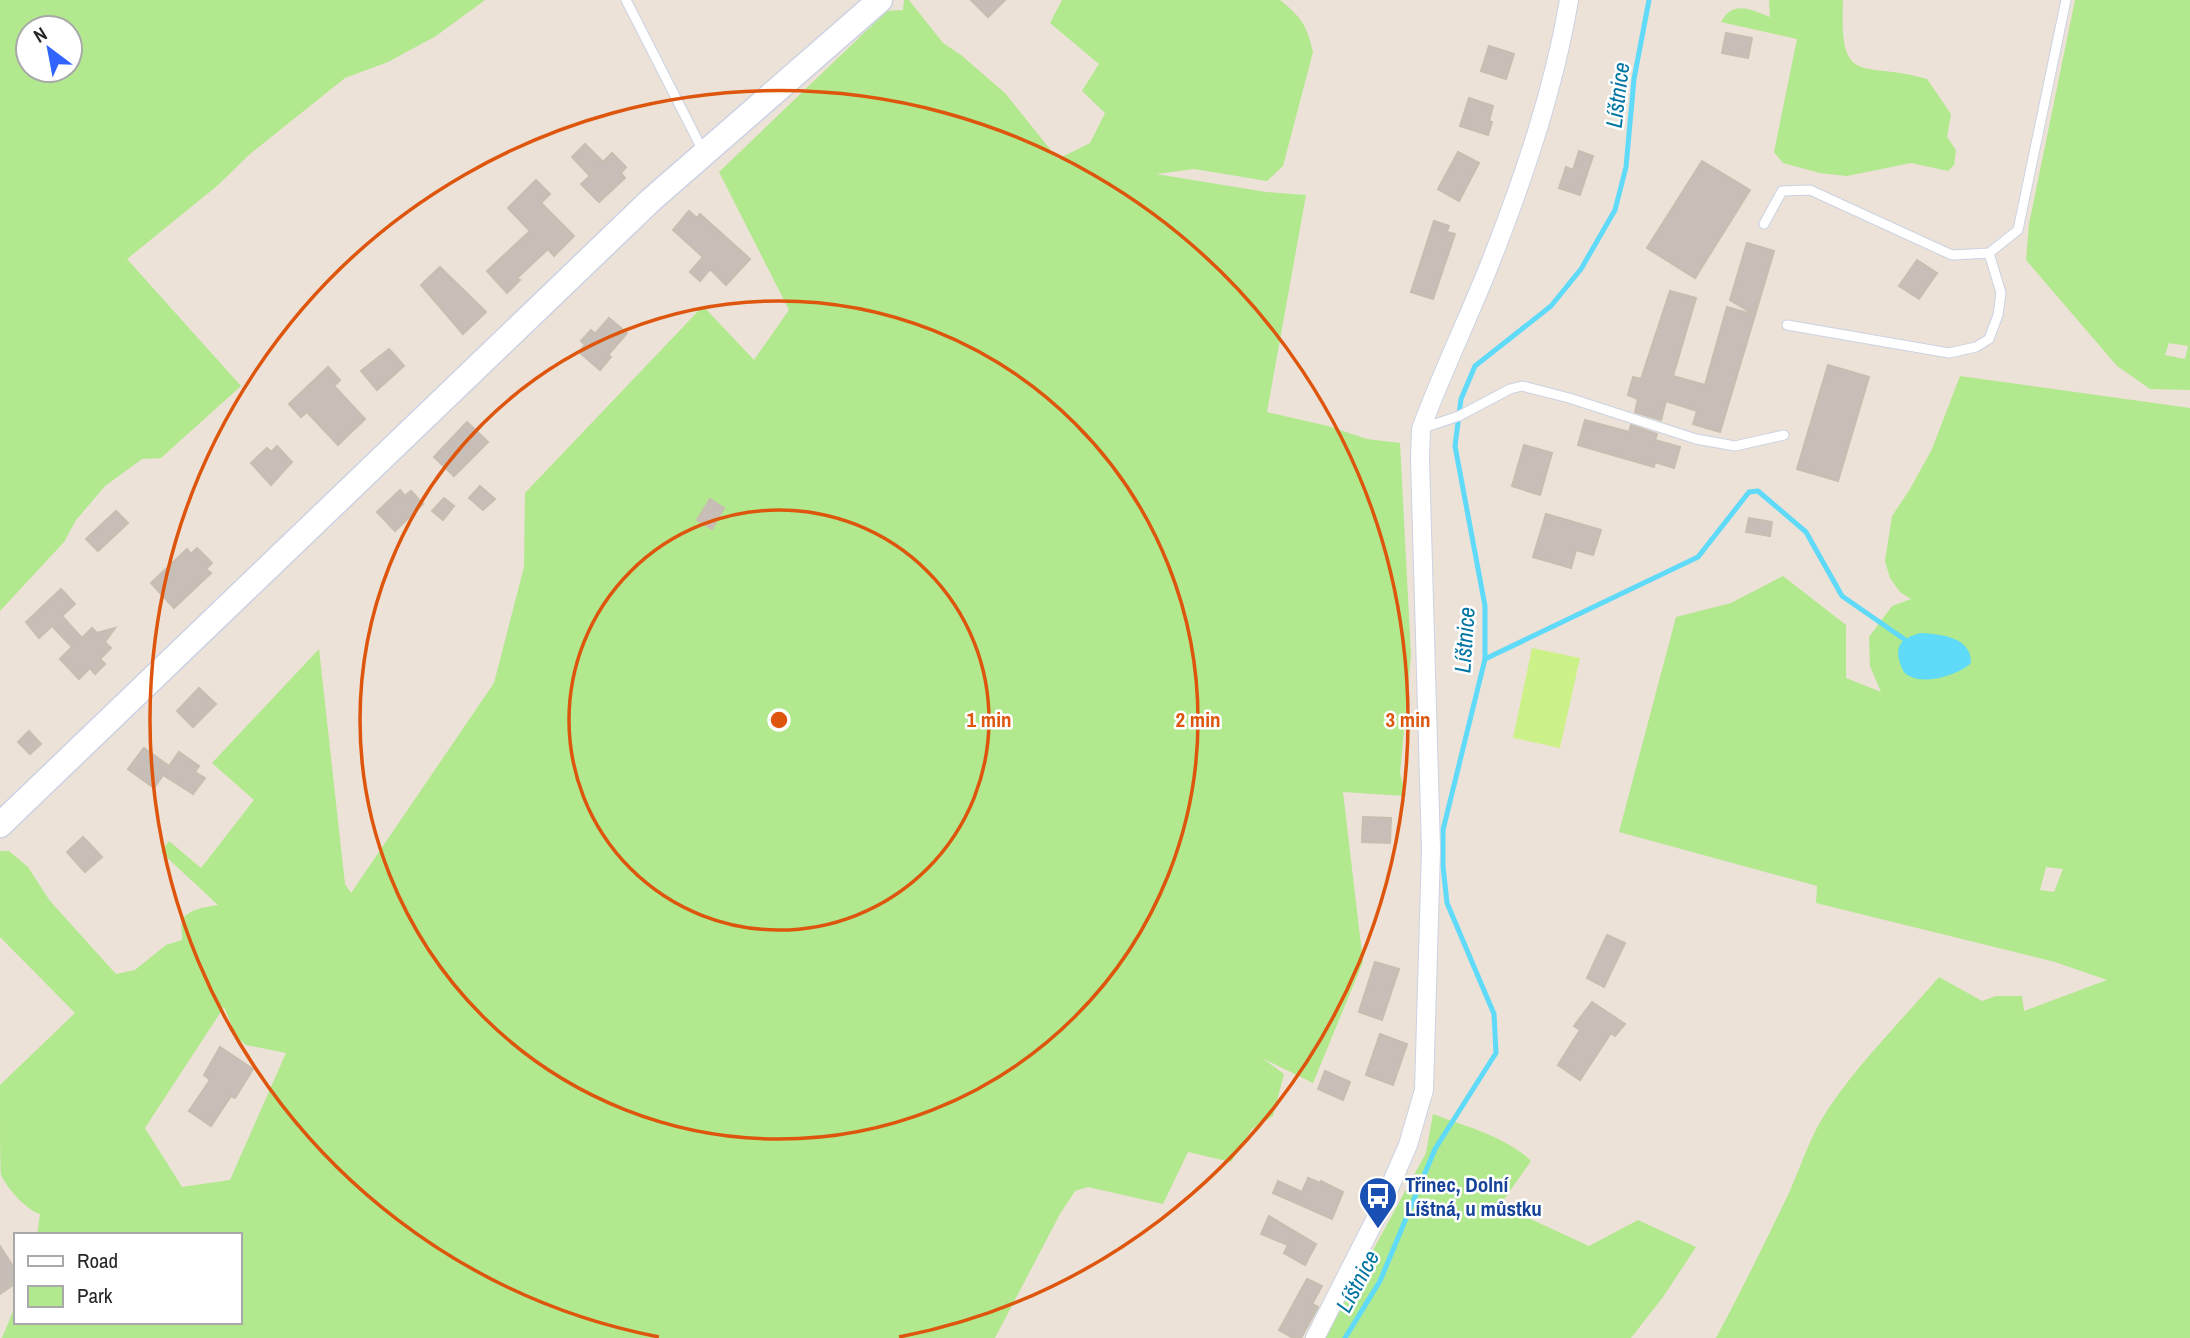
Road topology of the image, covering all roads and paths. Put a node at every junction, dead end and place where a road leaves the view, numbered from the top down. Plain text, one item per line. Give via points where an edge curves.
1 (626, 0) edge
2 (880, 0) edge
3 (1569, 0) edge
4 (2066, 0) edge
5 (704, 153) junction
6 (1764, 224) dead end
7 (1989, 253) junction
8 (1787, 325) dead end
9 (1422, 429) junction
10 (1784, 435) dead end
11 (0, 824) edge
12 (1315, 1338) edge

1 - 5 lane
2 - 5 street
3 - 9 street via 1562,44 1538,127 1491,260
4 - 7 lane via 2018,230
5 - 11 street
6 - 7 lane via 1782,191 1811,190 1952,255
7 - 8 lane via 2001,293 1998,315 1989,339 1976,348 1950,353
9 - 10 lane via 1522,386 1696,439 1735,446
9 - 12 street via 1431,850 1424,1090 1408,1144 1383,1202

